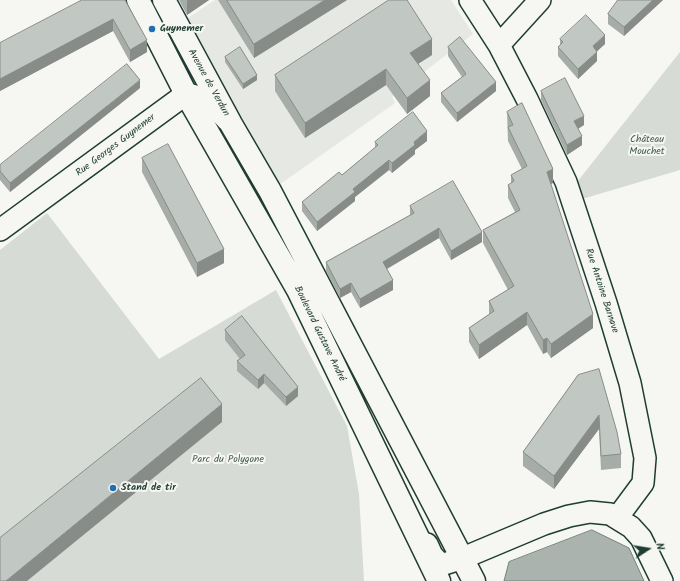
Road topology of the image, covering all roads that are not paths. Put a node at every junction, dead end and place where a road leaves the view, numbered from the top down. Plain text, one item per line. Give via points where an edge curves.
1 (138, 0) edge
2 (164, 0) edge
3 (470, 0) edge
4 (540, 0) edge
5 (499, 45) junction
6 (186, 94) junction
7 (231, 124) junction
8 (0, 230) edge
9 (306, 262) junction
10 (292, 280) junction
11 (393, 484) junction
12 (617, 518) junction
13 (457, 560) junction
14 (439, 581) edge
15 (474, 581) edge
16 (662, 581) edge

1 - 6 main road
2 - 7 main road, Avenue de Verdun
3 - 5 street, Rue Antoine Barnave
4 - 5 street
5 - 12 street, Rue Antoine Barnave via 566,182 630,383 645,458 643,483
6 - 7 street via 199,96 215,107
6 - 8 street, Rue Georges Guynemer
6 - 10 main road, Boulevard Gustave André
7 - 9 main road, Boulevard Gustave André via 270,191
9 - 10 street
9 - 13 main road, Boulevard Gustave André
10 - 11 main road, Boulevard Gustave André
11 - 13 street via 414,518 432,556 441,565
11 - 14 main road, Boulevard Gustave André
12 - 13 street via 610,514 590,512 569,516
12 - 16 street via 631,527 641,538
13 - 15 main road, Boulevard Gustave André

